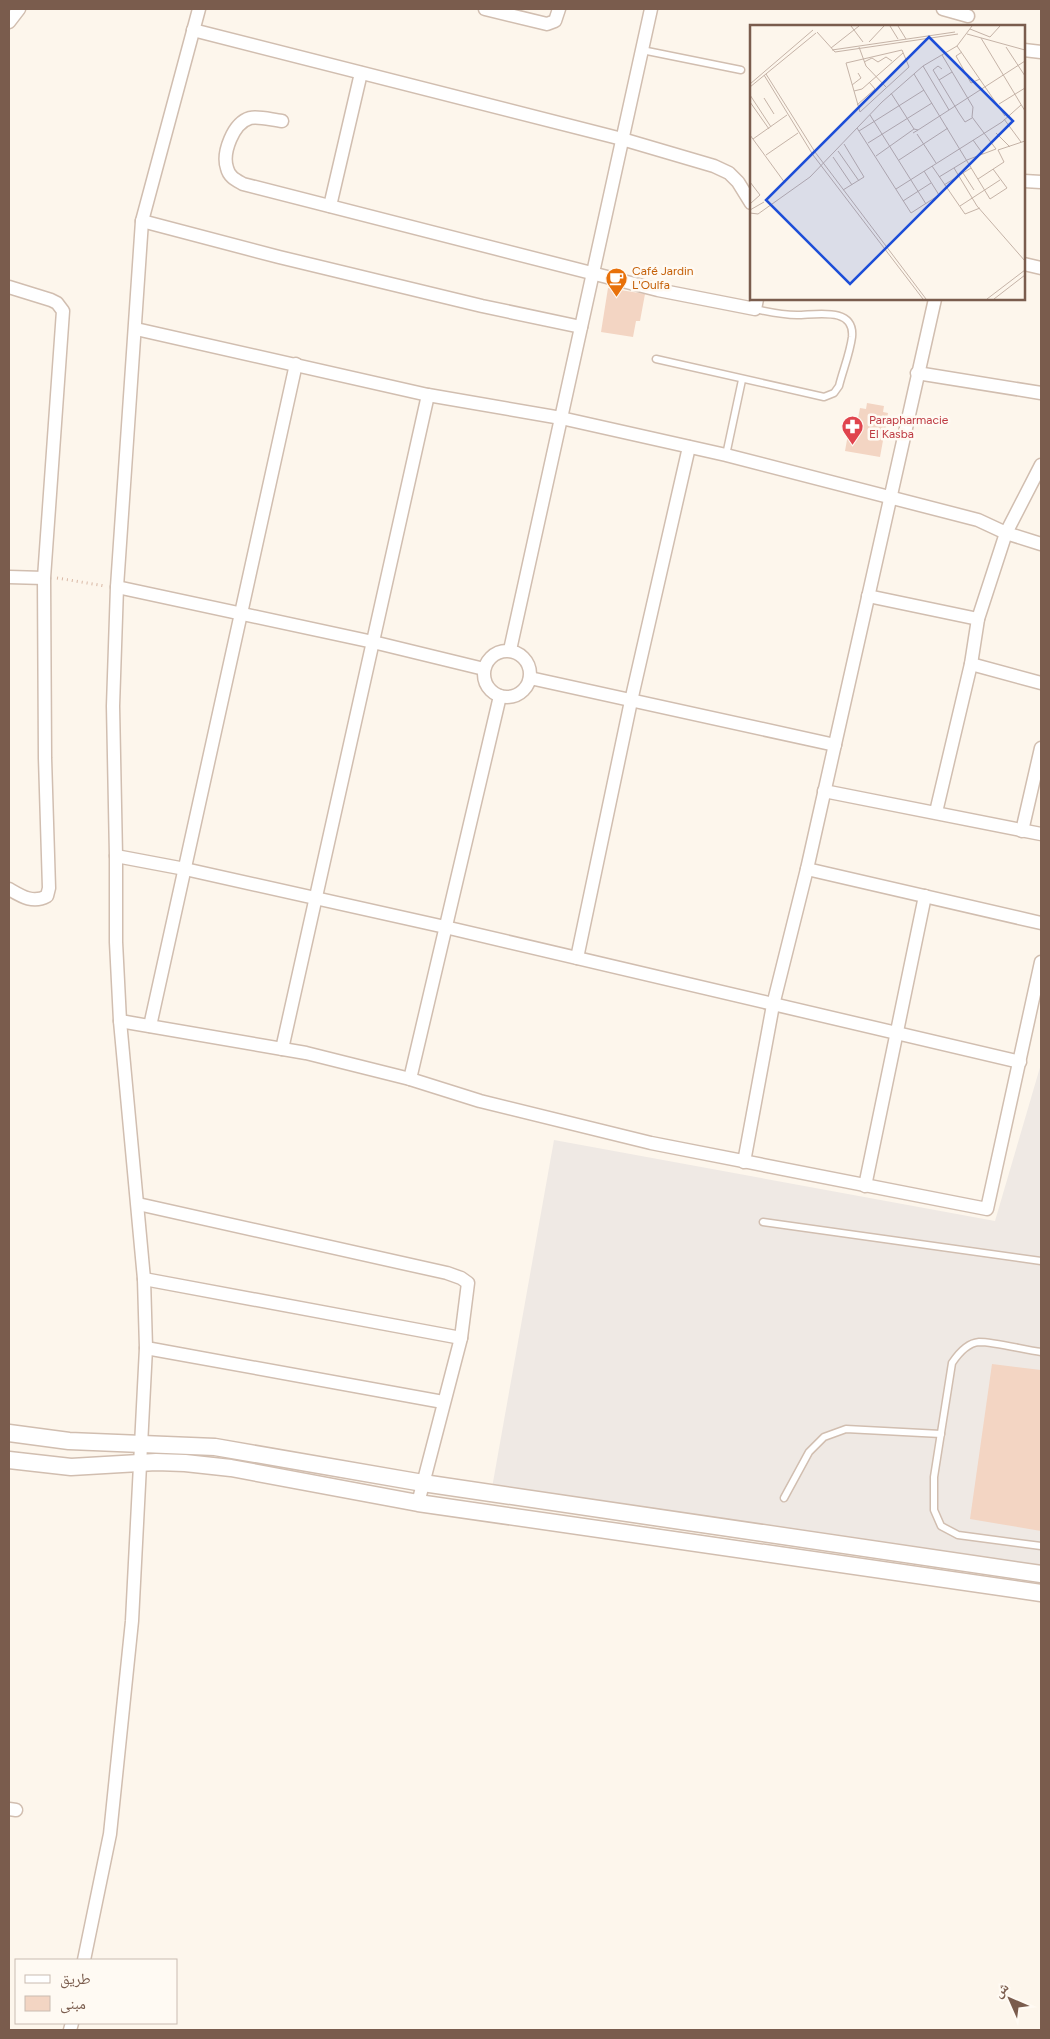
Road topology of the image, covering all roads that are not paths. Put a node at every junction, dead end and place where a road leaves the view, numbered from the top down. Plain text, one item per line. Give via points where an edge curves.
1 (19, 9) edge
2 (199, 9) edge
3 (485, 9) edge
4 (559, 9) edge
5 (651, 9) edge
6 (944, 9) edge
7 (969, 17) edge
8 (9, 22) edge
9 (193, 30) junction
10 (642, 50) junction
11 (1025, 50) edge
12 (1041, 52) edge
13 (741, 70) dead end
14 (361, 73) junction
15 (282, 121) dead end
16 (622, 139) junction
17 (1025, 181) edge
18 (1041, 182) edge
19 (750, 202) edge
20 (330, 206) junction
21 (142, 221) junction
22 (1025, 264) edge
23 (1041, 268) edge
24 (593, 273) junction
25 (9, 287) edge
26 (934, 300) edge
27 (756, 304) edge
28 (581, 327) junction
29 (136, 329) junction
30 (656, 359) dead end
31 (296, 364) junction
32 (917, 373) junction
33 (742, 380) junction
34 (1041, 394) edge
35 (428, 395) junction
36 (561, 418) junction
37 (689, 447) junction
38 (726, 455) junction
39 (1041, 465) edge
40 (1037, 484) edge
41 (890, 497) junction
42 (1006, 533) junction
43 (1041, 544) edge
44 (9, 577) edge
45 (50, 578) junction
46 (117, 587) junction
47 (868, 596) junction
48 (241, 612) junction
49 (978, 619) junction
50 (373, 642) junction
51 (510, 650) junction
52 (971, 664) junction
53 (484, 669) junction
54 (530, 678) junction
55 (1041, 683) edge
56 (500, 696) junction
57 (631, 701) junction
58 (835, 745) junction
59 (1041, 748) edge
60 (824, 791) junction
61 (936, 812) junction
62 (1022, 831) junction
63 (1041, 834) edge
64 (116, 856) junction
65 (185, 869) junction
66 (807, 869) junction
67 (9, 889) edge
68 (925, 896) junction
69 (316, 898) junction
70 (1041, 923) edge
71 (445, 927) junction
72 (576, 958) junction
73 (1041, 962) edge
74 (773, 1005) junction
75 (120, 1021) junction
76 (150, 1026) junction
77 (898, 1034) junction
78 (282, 1049) junction
79 (1020, 1062) junction
80 (410, 1079) junction
81 (744, 1162) junction
82 (865, 1186) junction
83 (138, 1204) junction
84 (763, 1222) dead end
85 (1041, 1261) edge
86 (144, 1279) junction
87 (461, 1338) junction
88 (146, 1348) junction
89 (1041, 1352) edge
90 (443, 1402) junction
91 (9, 1433) edge
92 (941, 1434) junction
93 (141, 1443) junction
94 (9, 1460) edge
95 (140, 1464) junction
96 (423, 1483) junction
97 (784, 1498) dead end
98 (418, 1503) junction
99 (1041, 1546) edge
100 (1041, 1574) edge
101 (1041, 1593) edge
102 (84, 1959) edge

1 - 8 street
2 - 9 street
3 - 4 street via 547,24 555,21
5 - 10 street
6 - 7 street
9 - 14 street
9 - 21 street
10 - 13 lane
10 - 16 street
11 - 12 street
14 - 16 street
14 - 20 street
15 - 20 street via 252,118 237,126 226,160 227,170 243,184
16 - 19 street via 729,173
16 - 24 street
17 - 18 street
20 - 24 street
21 - 28 street via 289,260
21 - 29 street
22 - 23 street
24 - 27 street via 658,290
24 - 28 street
25 - 45 street via 51,300 63,310
26 - 32 street
27 - 33 lane via 773,313 842,316 850,324 852,336 839,386 834,393 824,397
28 - 36 street
29 - 31 street
29 - 46 street
30 - 33 lane
31 - 35 street
31 - 48 street
32 - 34 street
32 - 41 street
33 - 38 lane
35 - 36 street
35 - 50 street
36 - 37 street
36 - 51 street
37 - 38 street
37 - 57 street
38 - 41 street
39 - 40 street
40 - 42 street
41 - 42 street via 978,520
41 - 47 street
42 - 43 street
42 - 49 street
44 - 45 street
45 - 67 street via 45,758 49,888 47,896 40,900 26,899
46 - 48 street
46 - 64 street via 113,706
47 - 49 street
47 - 58 street
48 - 50 street
48 - 65 street
49 - 52 street
50 - 53 street
50 - 69 street
51 - 53 street via 490,657
51 - 54 street via 524,657
52 - 55 street
52 - 61 street
53 - 56 street via 488,688
54 - 56 street via 527,686 515,696
54 - 57 street
56 - 71 street
57 - 58 street
57 - 72 street
58 - 60 street
59 - 62 street
60 - 61 street
60 - 66 street
61 - 62 street
62 - 63 street
64 - 65 street
64 - 75 street
65 - 69 street
65 - 76 street
66 - 68 street
66 - 74 street
68 - 70 street
68 - 77 street
69 - 71 street
69 - 78 street
71 - 72 street
71 - 80 street
72 - 74 street
73 - 79 street
74 - 77 street
74 - 81 street
75 - 76 street
75 - 83 street
76 - 78 street
77 - 79 street
77 - 82 street
78 - 80 street
79 - 82 street via 987,1209
80 - 81 street via 480,1101
81 - 82 street
83 - 86 street
83 - 87 street via 447,1272 468,1283
84 - 85 lane
86 - 87 street
86 - 88 street
87 - 90 street
88 - 90 street
88 - 93 street
89 - 92 lane via 978,1342 959,1353 952,1363
90 - 96 street
91 - 93 street via 69,1441
92 - 97 lane via 846,1429 824,1438 809,1452
92 - 99 lane via 934,1477 934,1510 941,1526 958,1535
93 - 95 street
93 - 96 street via 215,1447
94 - 95 street via 71,1467
95 - 98 street via 185,1463 231,1468
95 - 102 street via 132,1621 110,1834
96 - 98 street
96 - 100 street
98 - 101 street

